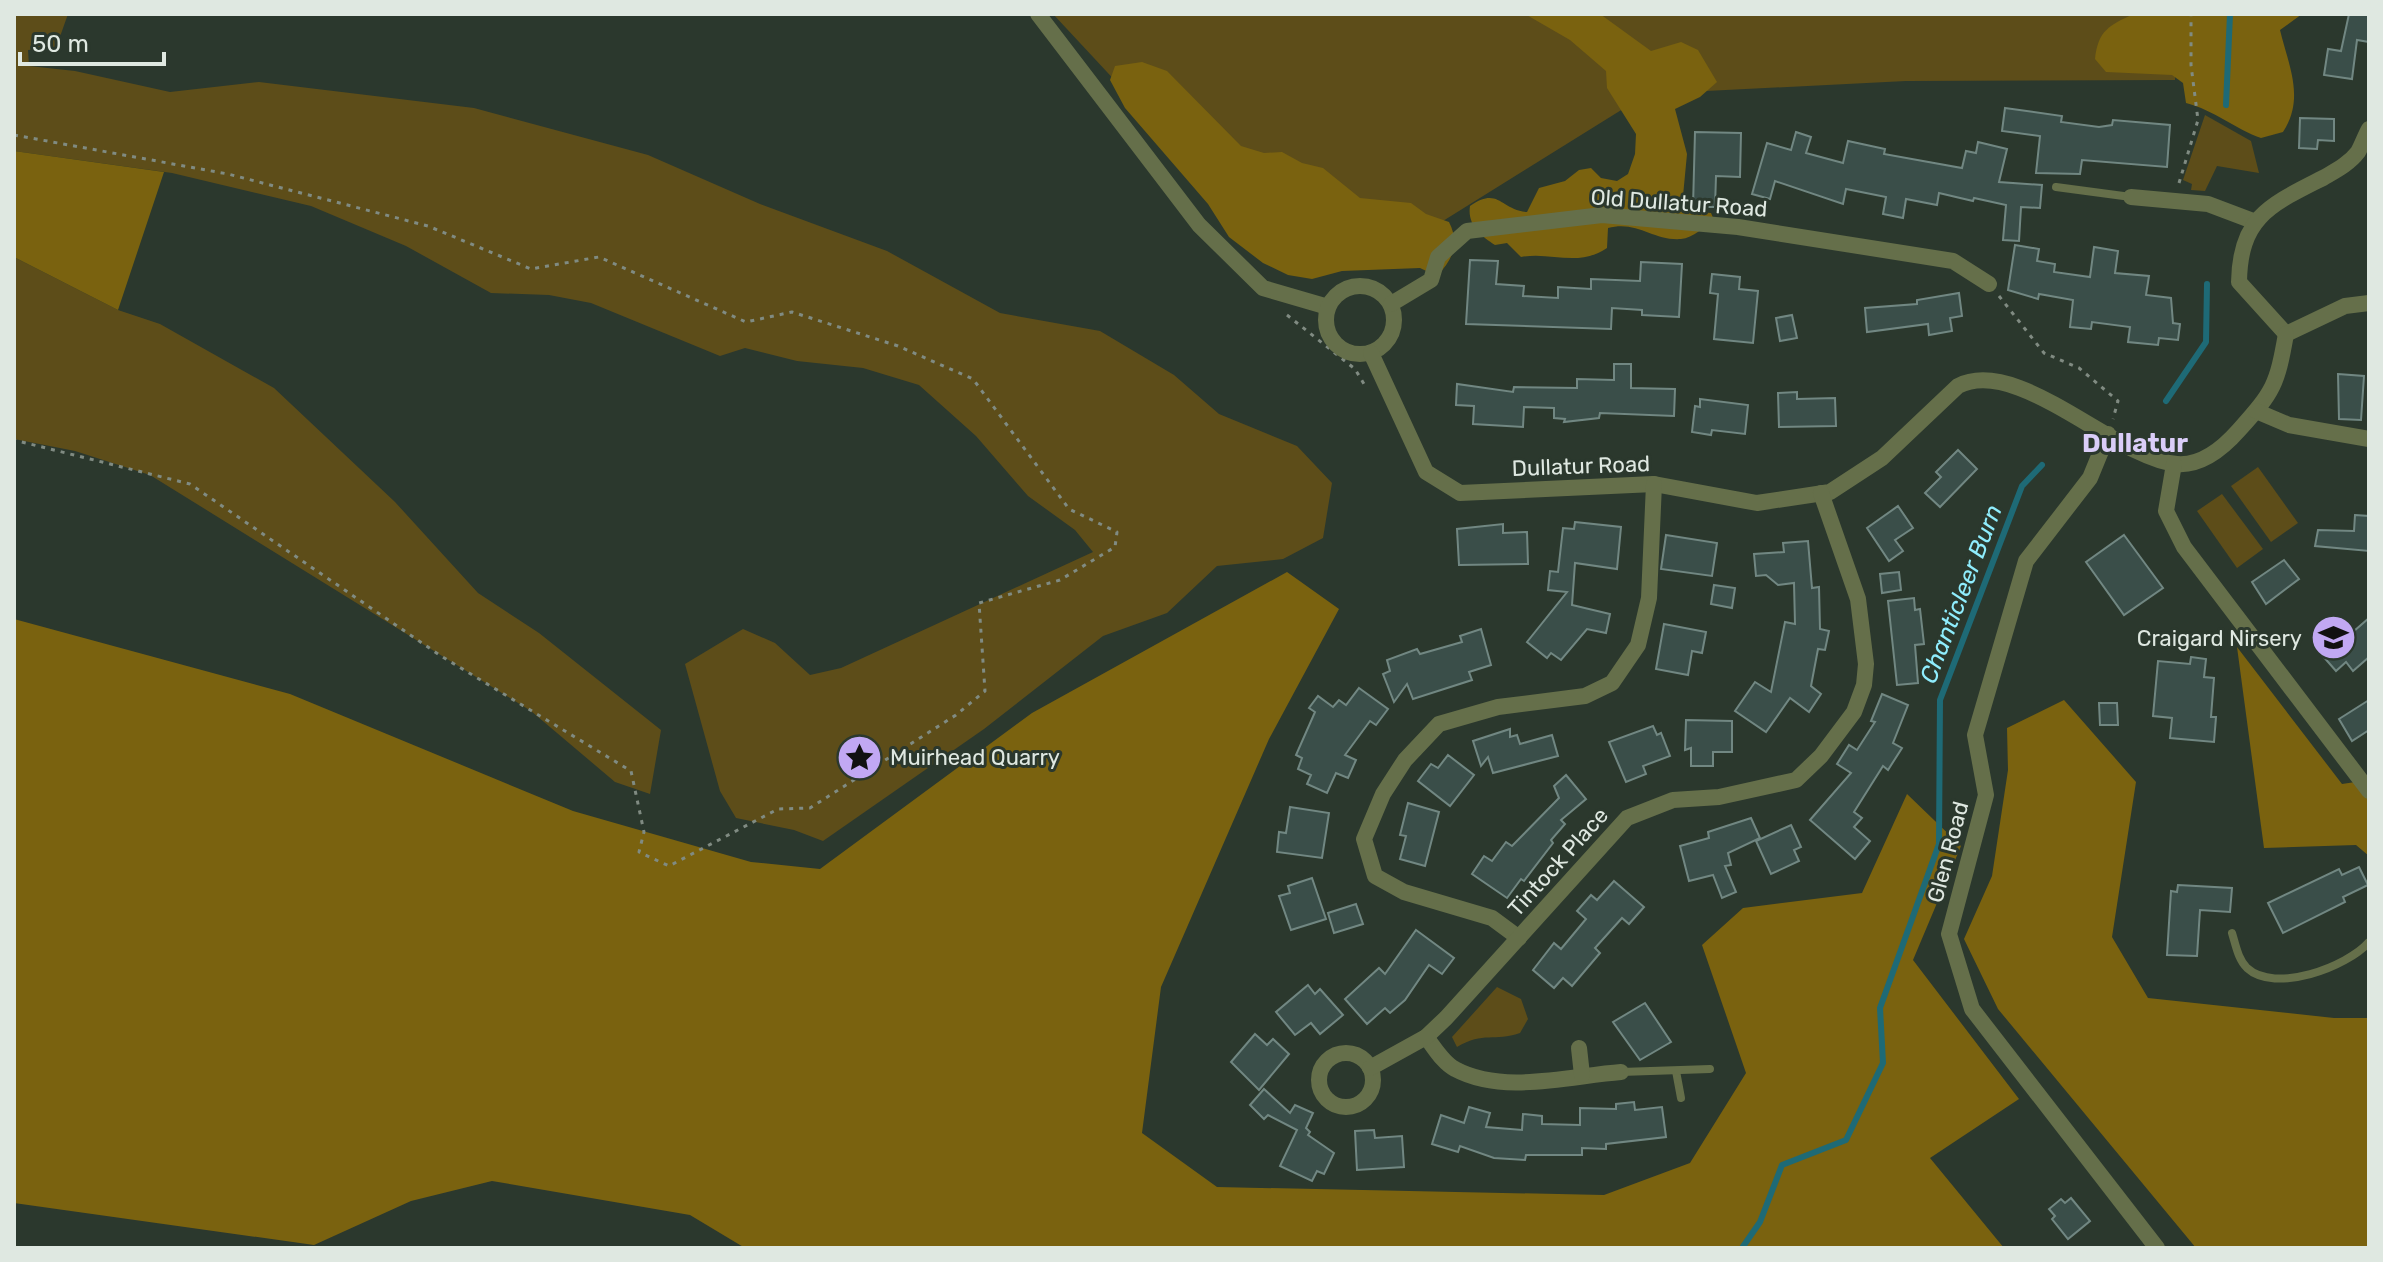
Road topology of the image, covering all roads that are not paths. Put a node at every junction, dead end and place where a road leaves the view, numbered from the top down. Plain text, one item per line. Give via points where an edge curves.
1 (1038, 14) edge
2 (2369, 129) edge
3 (2056, 187) dead end
4 (2131, 197) joint
5 (2253, 221) junction
6 (1989, 284) road end
7 (2369, 303) edge
8 (1391, 304) junction
9 (1328, 307) junction
10 (2286, 334) junction
11 (1371, 353) junction
12 (2256, 411) junction
13 (2108, 434) junction
14 (2369, 439) edge
15 (2174, 464) junction
16 (1654, 484) junction
17 (1821, 493) junction
18 (2369, 791) edge
19 (2232, 933) dead end
20 (1519, 938) junction
21 (2369, 942) edge
22 (1426, 1037) junction
23 (1579, 1048) dead end
24 (1370, 1068) dead end
25 (1710, 1069) dead end
26 (1676, 1071) junction
27 (1621, 1072) joint
28 (1582, 1075) junction
29 (1681, 1098) dead end
30 (2157, 1248) edge

1 - 9 street via 1199,225 1263,288
2 - 5 street via 2358,152 2341,168 2282,198
3 - 4 lane
4 - 5 street via 2208,204
5 - 10 street via 2243,241 2239,282
6 - 8 street, Old Dullatur Road via 1953,261 1738,227 1602,215 1467,231 1438,257 1431,280
7 - 10 street via 2345,306
8 - 9 street via 1380,291 1355,285
8 - 11 street via 1392,334
9 - 11 street via 1328,333 1340,348
10 - 12 street via 2277,384
11 - 16 street, Dullatur Road via 1426,472 1460,493
12 - 14 street via 2289,425
12 - 15 street via 2222,450
13 - 15 street
13 - 17 street, Dullatur Road via 2034,395 1973,378 1882,458
13 - 30 street, Glen Road via 2090,478 2026,561 1975,735 1986,795 1949,934 1972,1009
15 - 18 street via 2166,511 2184,547
16 - 17 street, Dullatur Road via 1757,503
16 - 20 street via 1649,598 1638,645 1612,683 1585,696 1498,707 1439,724 1405,760 1364,839 1375,876 1404,892 1492,918
17 - 20 street, Tintock Place via 1858,599 1866,664 1854,712 1796,780 1719,797 1673,800 1627,818
19 - 21 lane via 2240,959 2268,977 2336,966
20 - 22 street, Tintock Place
22 - 24 street, Tintock Place
22 - 28 street via 1451,1068 1477,1079 1505,1083
23 - 28 street
25 - 26 lane
26 - 27 lane
26 - 29 lane
27 - 28 street

